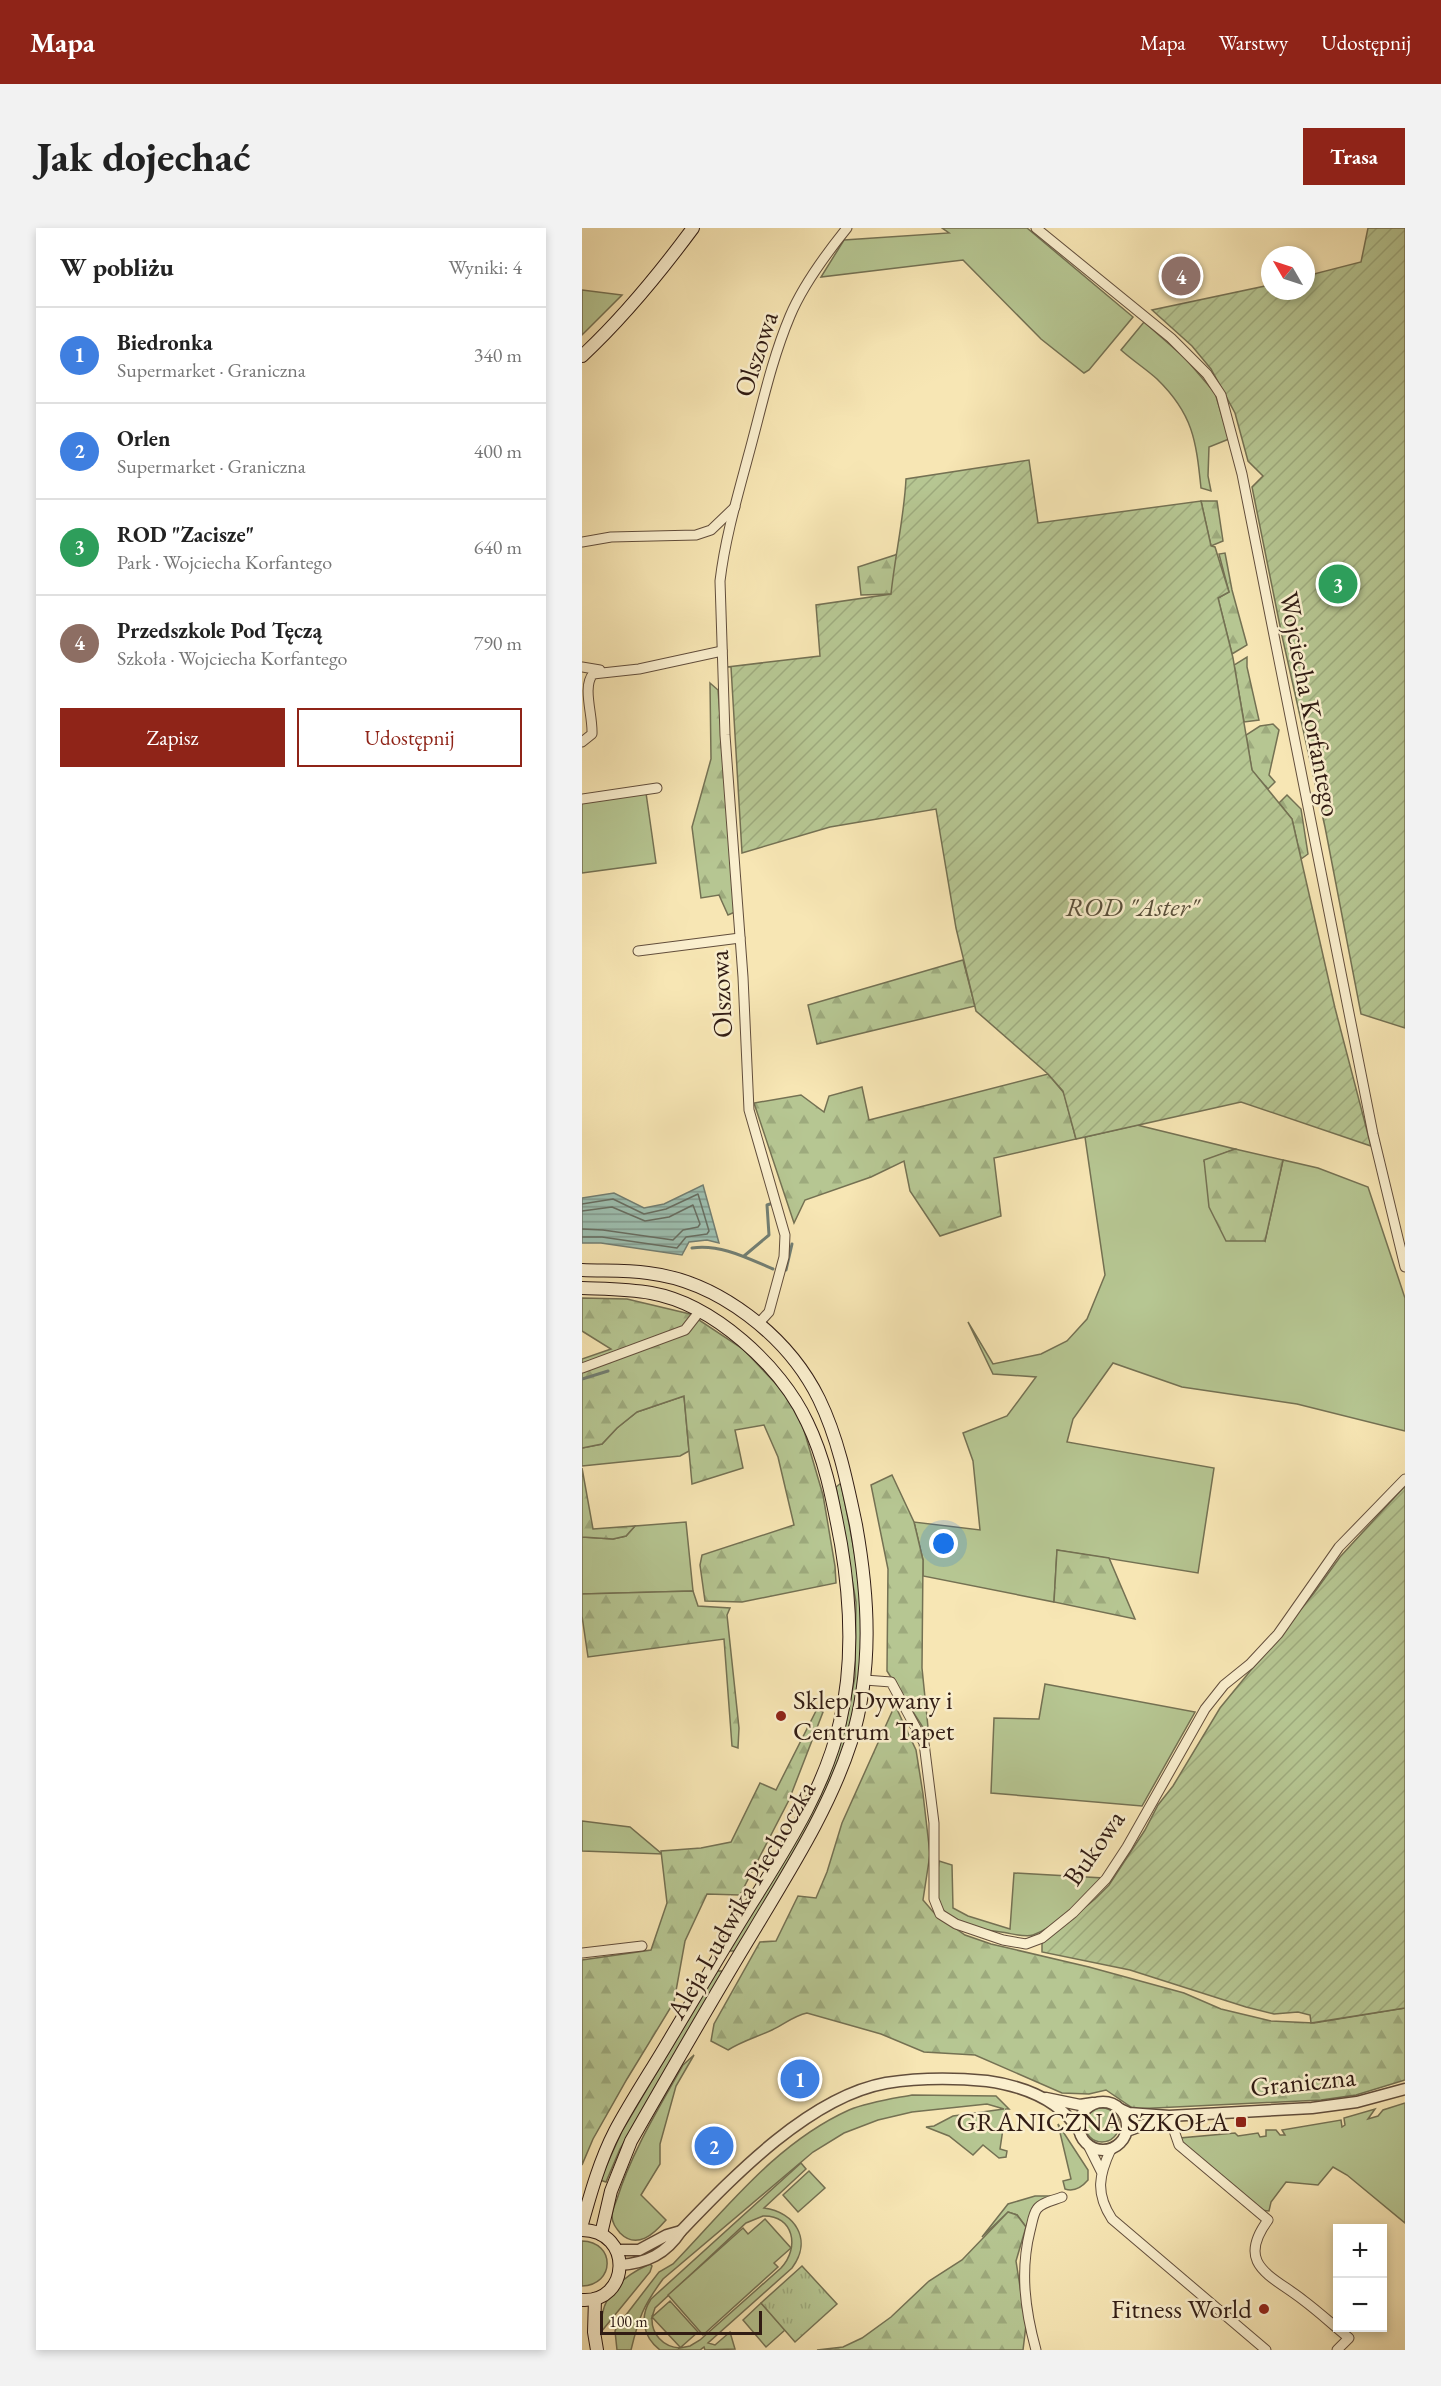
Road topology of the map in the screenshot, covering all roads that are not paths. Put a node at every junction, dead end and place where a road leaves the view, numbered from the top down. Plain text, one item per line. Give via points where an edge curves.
1 (693, 228) edge
2 (847, 228) edge
3 (1036, 228) edge
4 (582, 356) edge
5 (735, 507) junction
6 (582, 542) edge
7 (722, 651) junction
8 (582, 667) edge
9 (605, 671) junction
10 (582, 742) edge
11 (657, 788) dead end
12 (582, 799) edge
13 (740, 938) junction
14 (638, 951) dead end
15 (1405, 1267) edge
16 (582, 1270) edge
17 (582, 1288) edge
18 (699, 1312) junction
19 (758, 1324) junction
20 (582, 1368) edge
21 (1405, 1479) edge
22 (865, 1680) junction
23 (642, 1946) dead end
24 (582, 1953) edge
25 (1405, 2088) edge
26 (1043, 2097) junction
27 (1099, 2103) junction
28 (1120, 2109) junction
29 (1169, 2116) junction
30 (1127, 2131) junction
31 (1080, 2132) junction
32 (1088, 2145) junction
33 (1111, 2149) junction
34 (1101, 2171) junction
35 (1062, 2197) dead end
36 (582, 2224) edge
37 (582, 2230) edge
38 (681, 2231) junction
39 (601, 2234) junction
40 (617, 2250) junction
41 (620, 2265) junction
42 (595, 2299) junction
43 (582, 2300) edge
44 (597, 2350) edge
45 (1036, 2350) edge
46 (1266, 2350) edge
47 (1337, 2350) edge

1 - 4 main road via 663,269
2 - 5 street, Olszowa via 791,315 770,374
3 - 15 street, Wojciecha Korfantego via 1171,338 1207,374 1221,395 1242,474 1373,1134
5 - 6 street via 711,530 696,535 611,537
5 - 7 street, Olszowa via 720,581
7 - 9 street via 639,669
7 - 13 street, Olszowa
8 - 9 street
9 - 10 street via 593,674 585,682 592,728 589,738
11 - 12 street
13 - 14 street
13 - 19 street, Olszowa via 749,1110 785,1235 784,1257 769,1312
16 - 19 main road, Aleja Ludwika Piechoczka via 650,1273 686,1282 719,1297
17 - 18 main road, Aleja Ludwika Piechoczka via 651,1293
18 - 20 street via 685,1330
18 - 36 main road, Aleja Ludwika Piechoczka via 729,1330 783,1382 805,1416 826,1470 848,1591 849,1659 844,1701 834,1746 801,1821 615,2133 592,2185
19 - 22 main road, Aleja Ludwika Piechoczka via 811,1384 842,1463 865,1584
21 - 22 street, Bukowa via 1339,1547 1278,1634 1251,1664 1224,1685 1205,1709 1106,1880 1042,1938 1026,1944 983,1935 940,1914 934,1899 934,1823 924,1743 891,1682
22 - 39 main road, Aleja Ludwika Piechoczka via 850,1743 833,1788 805,1845 631,2141 611,2191
23 - 24 street
25 - 29 street, Graniczna via 1322,2107
26 - 27 street via 1080,2104
26 - 31 street via 1072,2120
26 - 38 street via 976,2080 886,2084 861,2091 834,2103 760,2153
27 - 28 street
27 - 31 street via 1086,2110
28 - 29 street, Graniczna
28 - 30 street
29 - 30 street, Graniczna
29 - 47 street via 1179,2145 1268,2220 1253,2249 1257,2264 1349,2338
30 - 33 street
31 - 32 street
32 - 33 street
32 - 34 street
33 - 34 street
34 - 46 street via 1105,2208 1120,2227
35 - 45 street via 1036,2211 1027,2243 1023,2280
37 - 39 main road
38 - 40 street via 639,2250
38 - 41 street via 672,2245 656,2257
39 - 40 main road
40 - 41 main road
41 - 42 main road via 616,2283
42 - 43 main road
42 - 44 main road

